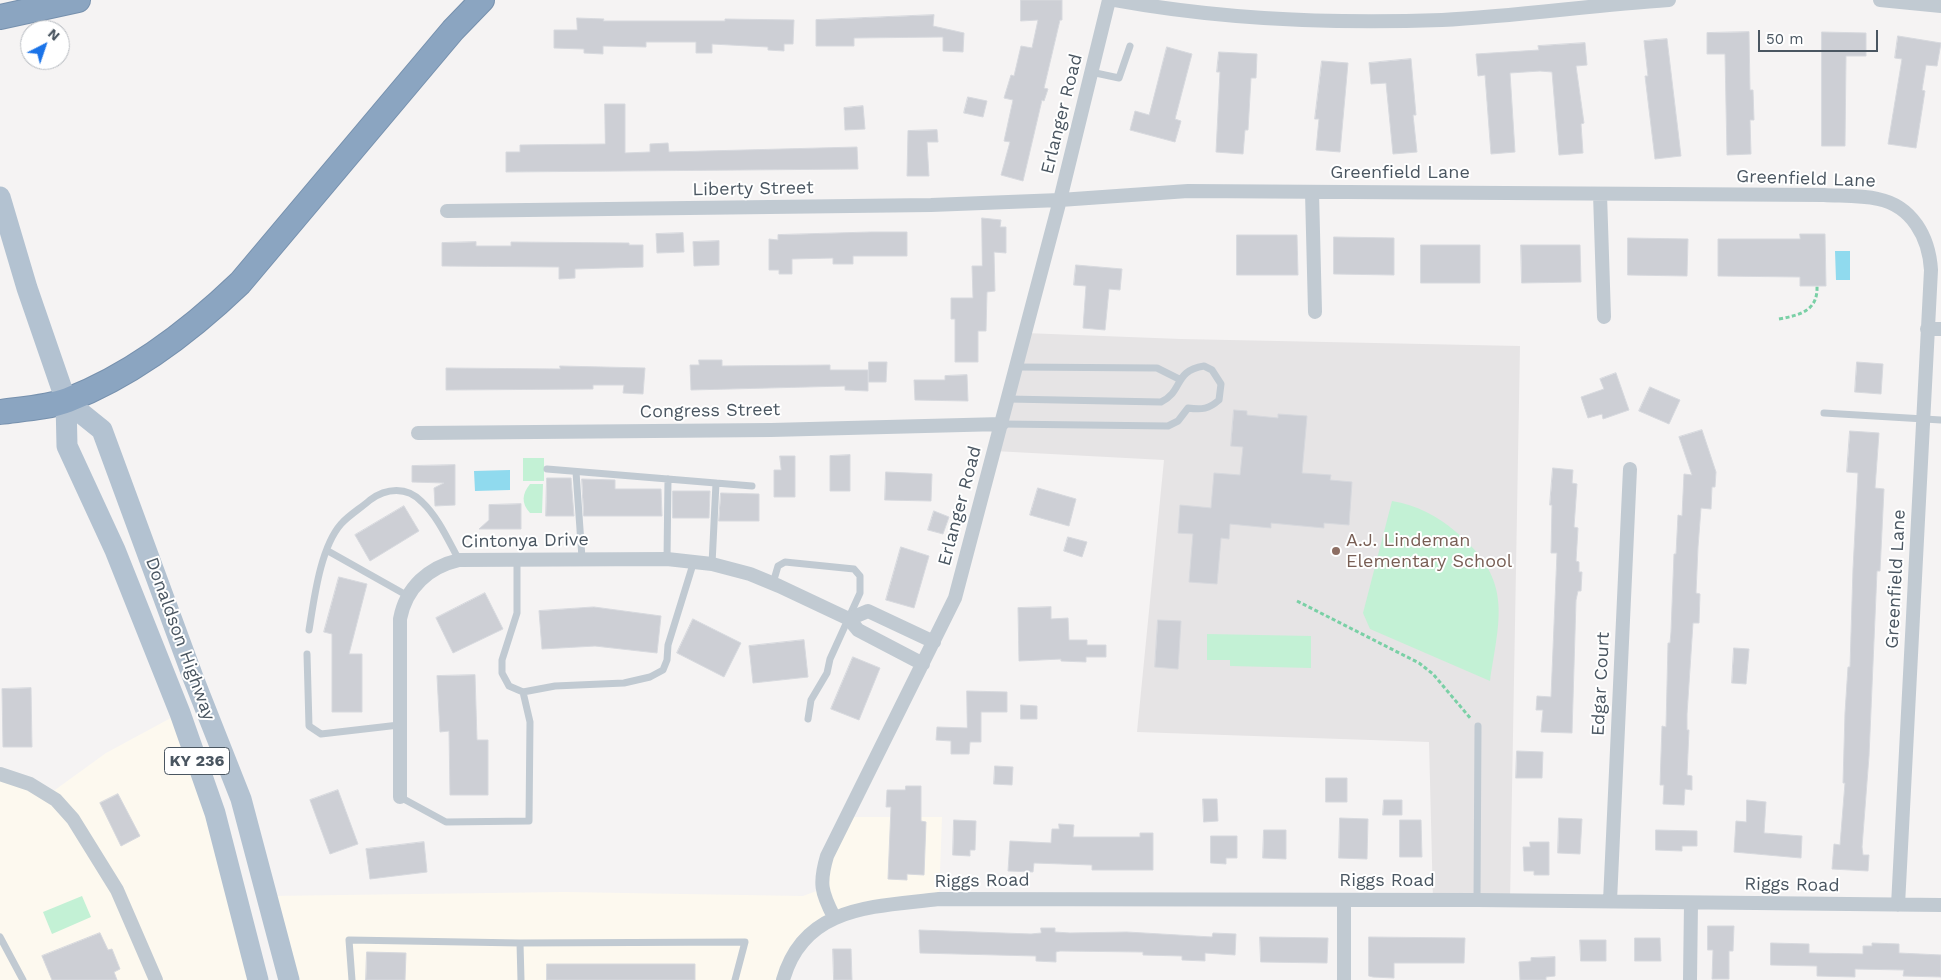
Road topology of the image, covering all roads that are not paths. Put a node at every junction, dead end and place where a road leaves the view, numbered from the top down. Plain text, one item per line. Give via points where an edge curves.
1 (78, 0) edge
2 (482, 0) edge
3 (1109, 0) edge
4 (1115, 0) edge
5 (1669, 0) edge
6 (1880, 0) edge
7 (1941, 6) edge
8 (0, 17) edge
9 (1130, 46) dead end
10 (1091, 72) junction
11 (1312, 192) junction
12 (1600, 194) junction
13 (0, 197) edge
14 (1060, 200) junction
15 (447, 211) dead end
16 (1315, 312) dead end
17 (1604, 317) dead end
18 (1934, 329) edge
19 (1016, 367) junction
20 (1179, 379) junction
21 (1008, 399) junction
22 (66, 401) junction
23 (0, 412) edge
24 (1824, 413) dead end
25 (1924, 419) junction
26 (1941, 420) edge
27 (1002, 424) junction
28 (418, 433) dead end
29 (547, 469) dead end
30 (1630, 469) dead end
31 (576, 472) junction
32 (668, 479) junction
33 (716, 483) junction
34 (752, 486) dead end
35 (328, 552) junction
36 (517, 558) junction
37 (582, 558) junction
38 (667, 559) junction
39 (459, 560) junction
40 (694, 561) junction
41 (712, 564) junction
42 (772, 583) junction
43 (408, 596) junction
44 (848, 619) junction
45 (309, 630) dead end
46 (934, 642) junction
47 (307, 654) dead end
48 (923, 664) junction
49 (524, 692) junction
50 (808, 719) dead end
51 (399, 725) junction
52 (1478, 726) road end
53 (0, 774) edge
54 (400, 797) joint
55 (1477, 900) junction
56 (1344, 901) junction
57 (1610, 901) junction
58 (1691, 903) junction
59 (1898, 905) junction
60 (1941, 905) edge
61 (834, 917) junction
62 (0, 937) edge
63 (520, 943) junction
64 (23, 980) edge
65 (156, 980) edge
66 (258, 980) edge
67 (289, 980) edge
68 (352, 980) edge
69 (521, 980) edge
70 (735, 980) edge
71 (782, 980) edge
72 (1344, 980) edge
73 (1690, 980) edge

1 - 8 highway
2 - 22 highway via 453,30 240,283 209,313 136,364
3 - 10 street, Erlanger Road
4 - 5 street via 1220,16 1319,22 1443,20
6 - 7 street
9 - 10 lane via 1119,78
10 - 14 street, Erlanger Road
11 - 12 street, Greenfield Lane
11 - 14 street, Greenfield Lane via 1188,191
11 - 16 street
12 - 17 street
12 - 18 street, Greenfield Lane via 1824,195 1877,198 1894,204 1920,228 1930,253
13 - 22 main road, Donaldson Highway / KY 236
14 - 15 street, Liberty Street via 931,206
14 - 19 street, Erlanger Road
18 - 25 street, Greenfield Lane
19 - 20 lane via 1157,368
19 - 21 street, Erlanger Road
20 - 21 lane via 1173,393 1161,402
20 - 27 lane via 1186,372 1204,366 1212,370 1221,384 1219,400 1201,410 1188,408 1178,421 1168,426
21 - 27 street, Erlanger Road
22 - 23 highway
22 - 66 main road, Donaldson Highway / KY 236 via 67,446 115,550 184,723 215,813
22 - 67 main road, Donaldson Highway / KY 236 via 102,430 241,799
24 - 25 lane
25 - 26 lane
25 - 59 street, Greenfield Lane
27 - 28 street, Congress Street
27 - 46 street, Erlanger Road via 955,598
29 - 31 lane
30 - 57 street, Edgar Court
31 - 32 lane
31 - 37 lane
32 - 33 lane
32 - 38 lane
33 - 34 lane
33 - 41 lane
35 - 39 lane via 341,524 381,491 396,490 421,500
35 - 43 lane
35 - 45 lane via 319,572
36 - 37 street, Cintonya Drive
36 - 39 street, Cintonya Drive
36 - 49 lane via 517,613 502,660 502,673 509,686
37 - 38 street, Cintonya Drive
38 - 40 street, Cintonya Drive
39 - 43 street, Cintonya Drive via 432,569
40 - 41 street, Cintonya Drive
40 - 49 lane via 663,670 650,677 624,683 555,686
41 - 42 street, Cintonya Drive
42 - 44 street, Cintonya Drive
42 - 44 lane via 778,566 785,562 854,569 860,576 860,593
43 - 51 street, Cintonya Drive via 400,619
44 - 46 street via 868,611
44 - 48 street, Cintonya Drive via 858,630
44 - 50 lane via 827,673 811,700
46 - 48 street, Erlanger Road
47 - 51 lane via 309,726 321,734
48 - 61 street, Erlanger Road via 827,856 821,878 822,889
49 - 54 lane via 530,722 529,821 446,822
51 - 54 street, Cintonya Drive
52 - 55 lane
53 - 65 street via 30,784 56,800 73,818 118,890
55 - 56 street, Riggs Road
55 - 57 street, Riggs Road
56 - 61 street, Riggs Road via 939,899 868,908
56 - 72 street
57 - 58 street, Riggs Road
58 - 59 street, Riggs Road
58 - 73 street
59 - 60 street, Riggs Road
61 - 71 street via 804,938
62 - 64 lane
63 - 68 lane via 349,940
63 - 69 lane
63 - 70 lane via 745,942

